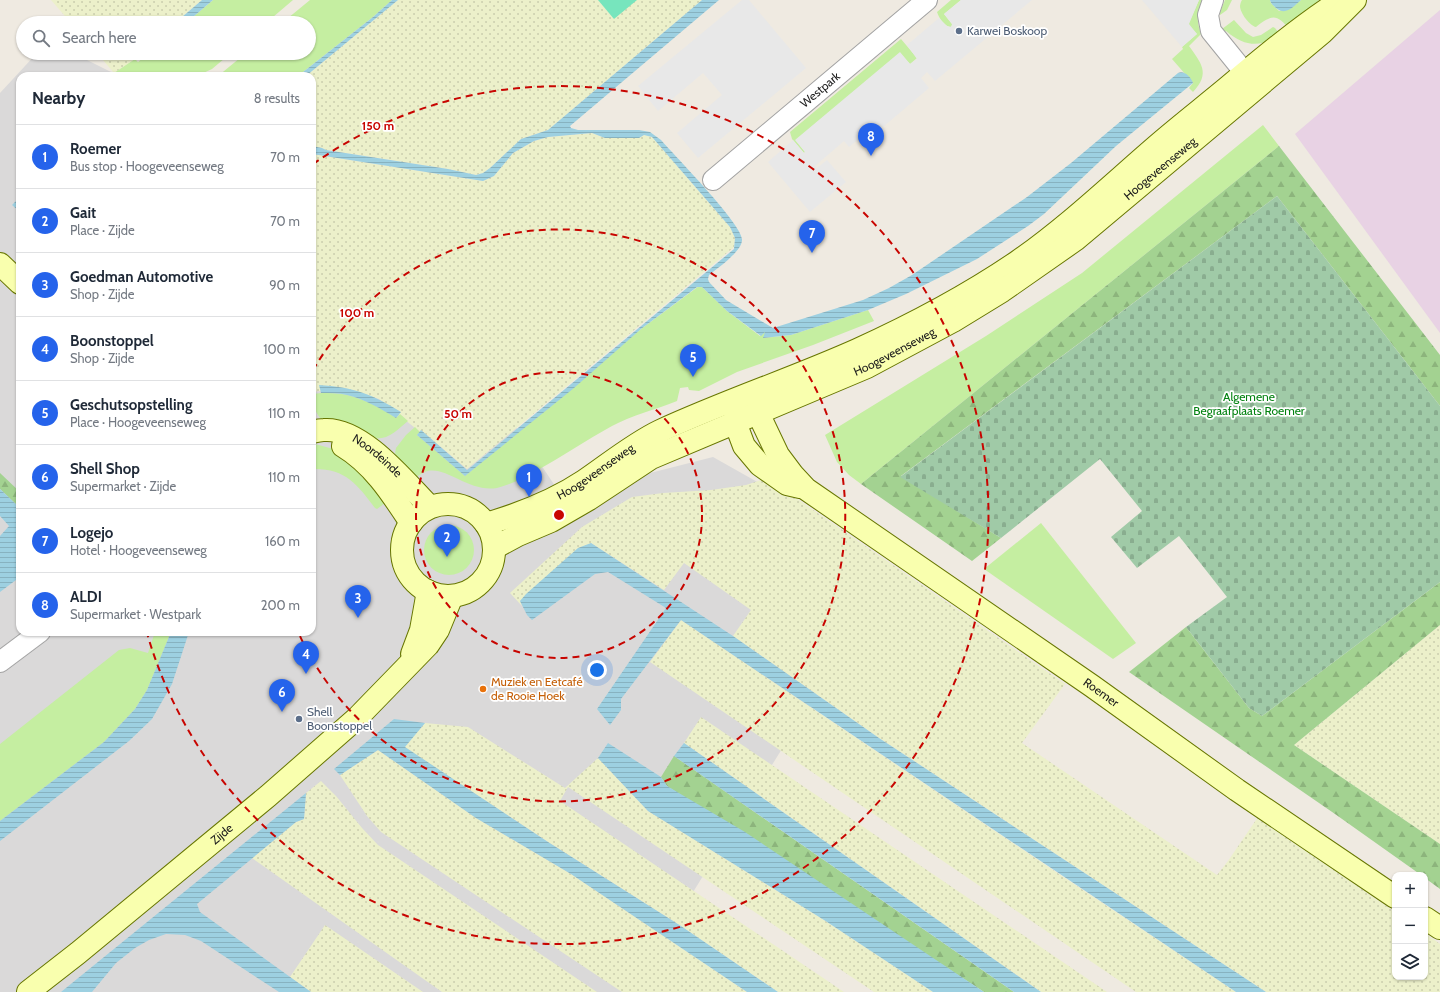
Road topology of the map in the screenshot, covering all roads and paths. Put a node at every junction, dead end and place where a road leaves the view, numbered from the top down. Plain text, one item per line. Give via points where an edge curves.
1 (927, 0) edge
2 (1214, 0) edge
3 (1341, 0) edge
4 (1355, 0) edge
5 (1250, 81) junction
6 (713, 180) dead end
7 (0, 264) edge
8 (16, 278) edge
9 (737, 397) junction
10 (758, 413) junction
11 (735, 422) junction
12 (316, 431) edge
13 (316, 437) edge
14 (806, 489) junction
15 (430, 507) junction
16 (411, 523) junction
17 (486, 524) junction
18 (494, 548) junction
19 (428, 591) junction
20 (452, 596) junction
21 (35, 636) edge
22 (0, 662) edge
23 (407, 666) junction
24 (1392, 895) edge
25 (1428, 920) edge
26 (1440, 928) edge
27 (28, 992) edge

1 - 6 street, Westpark
2 - 5 street via 1208,15 1211,31
3 - 5 main road, Hoogeveenseweg via 1289,37
4 - 5 main road, Hoogeveenseweg via 1323,32
5 - 9 main road, Hoogeveenseweg via 1156,146 1070,222 1017,262 942,308 857,350
5 - 10 main road, Hoogeveenseweg via 1075,240 1002,291 953,321 867,367
7 - 8 main road
9 - 10 main road, Roemer
9 - 11 main road, Roemer
9 - 17 main road, Hoogeveenseweg via 657,432 558,497 511,517
10 - 11 main road, Hoogeveenseweg
10 - 14 main road, Roemer via 778,455
11 - 14 main road, Roemer via 744,446 760,465 787,484
11 - 18 main road, Hoogeveenseweg via 651,458 551,521
12 - 15 main road, Noordeinde via 325,430 345,434 360,441 376,452
13 - 16 main road, Noordeinde via 344,447 364,462 396,500
14 - 24 main road, Roemer
15 - 16 main road
15 - 17 main road via 440,504 461,506 475,513
16 - 19 main road via 403,541 403,561 410,576
17 - 18 main road
18 - 20 main road via 492,565 482,580 469,591
19 - 20 main road
19 - 23 main road, Zijde via 421,630
20 - 23 main road, Zijde via 438,630 428,645
21 - 22 street
23 - 27 main road, Zijde via 357,718 268,796
25 - 26 main road

